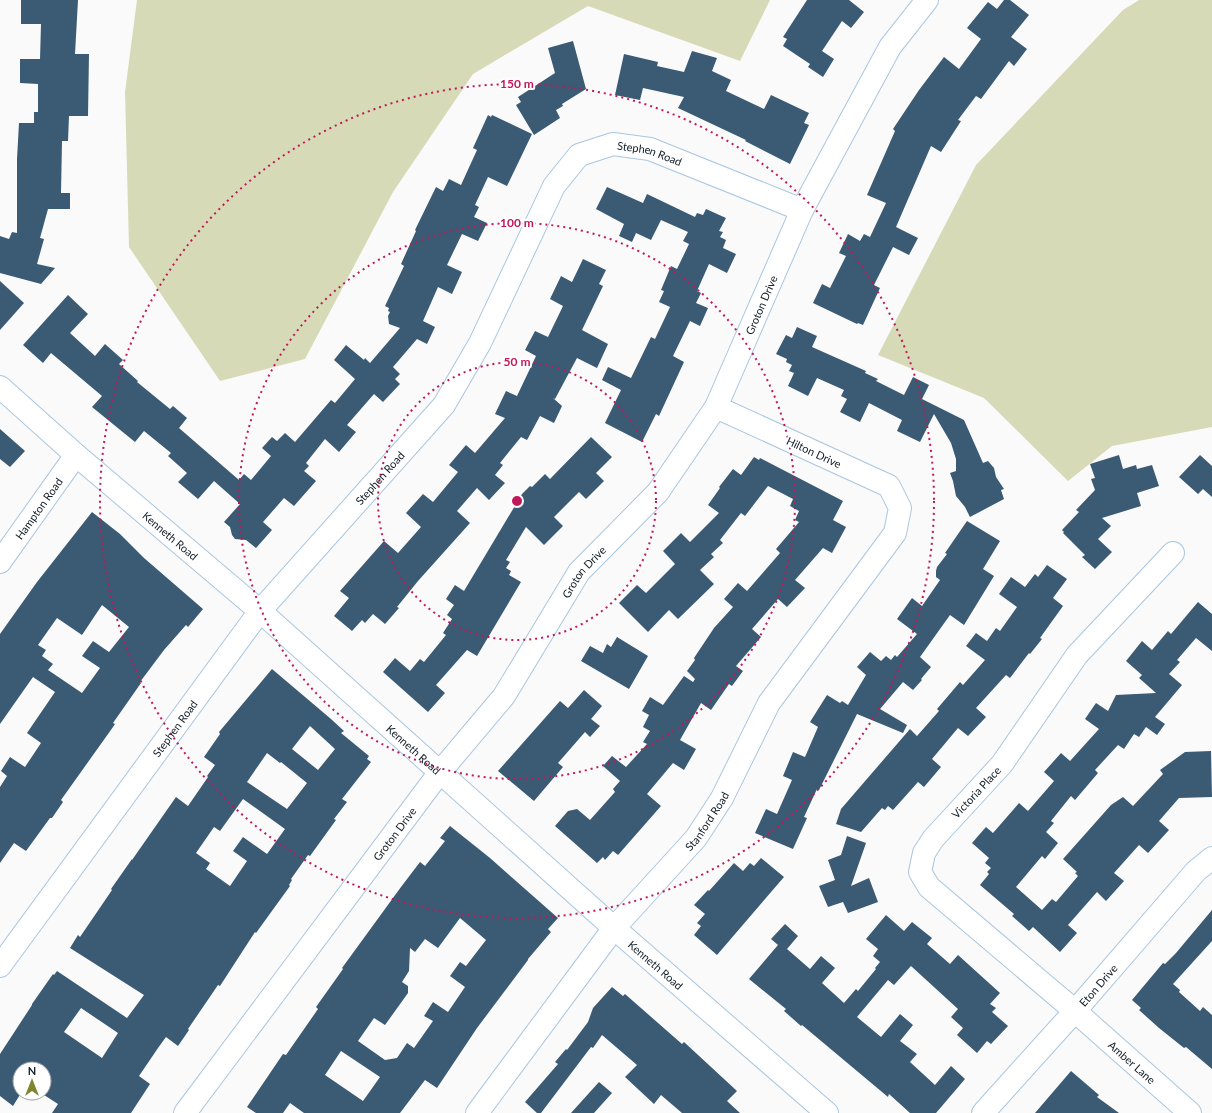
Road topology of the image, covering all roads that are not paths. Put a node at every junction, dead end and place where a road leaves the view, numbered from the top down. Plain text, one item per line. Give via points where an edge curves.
1 (927, 0) edge
2 (802, 210) junction
3 (0, 387) edge
4 (716, 407) junction
5 (76, 455) junction
6 (900, 508) joint
7 (1173, 553) dead end
8 (0, 562) edge
9 (260, 611) junction
10 (440, 772) junction
11 (1212, 858) edge
12 (614, 928) junction
13 (0, 966) edge
14 (1075, 1011) junction
15 (185, 1113) edge
16 (477, 1113) edge
17 (827, 1113) edge
18 (983, 1113) edge
19 (1190, 1113) edge

1 - 2 street, Groton Drive via 890,47
2 - 4 street, Groton Drive
2 - 9 street, Stephen Road via 650,149 613,144 579,155 554,186 480,343 444,405
3 - 5 street, Kenneth Road
4 - 6 street, Hilton Drive via 889,486
4 - 10 street, Groton Drive via 658,492 579,572 504,696
5 - 8 street, Hampton Road
5 - 9 street, Kenneth Road
6 - 12 street, Stanford Road via 895,533 769,703 722,798 696,838
7 - 14 street, Victoria Place via 1077,655 1002,764 933,839 924,853 920,872 929,887
9 - 10 street, Kenneth Road
9 - 13 street, Stephen Road
10 - 12 street, Kenneth Road
10 - 15 street, Groton Drive
11 - 14 street, Eton Drive via 1196,871
12 - 16 street, Stanford Road
12 - 17 street, Kenneth Road
14 - 18 street, Eton Drive
14 - 19 street, Amber Lane

